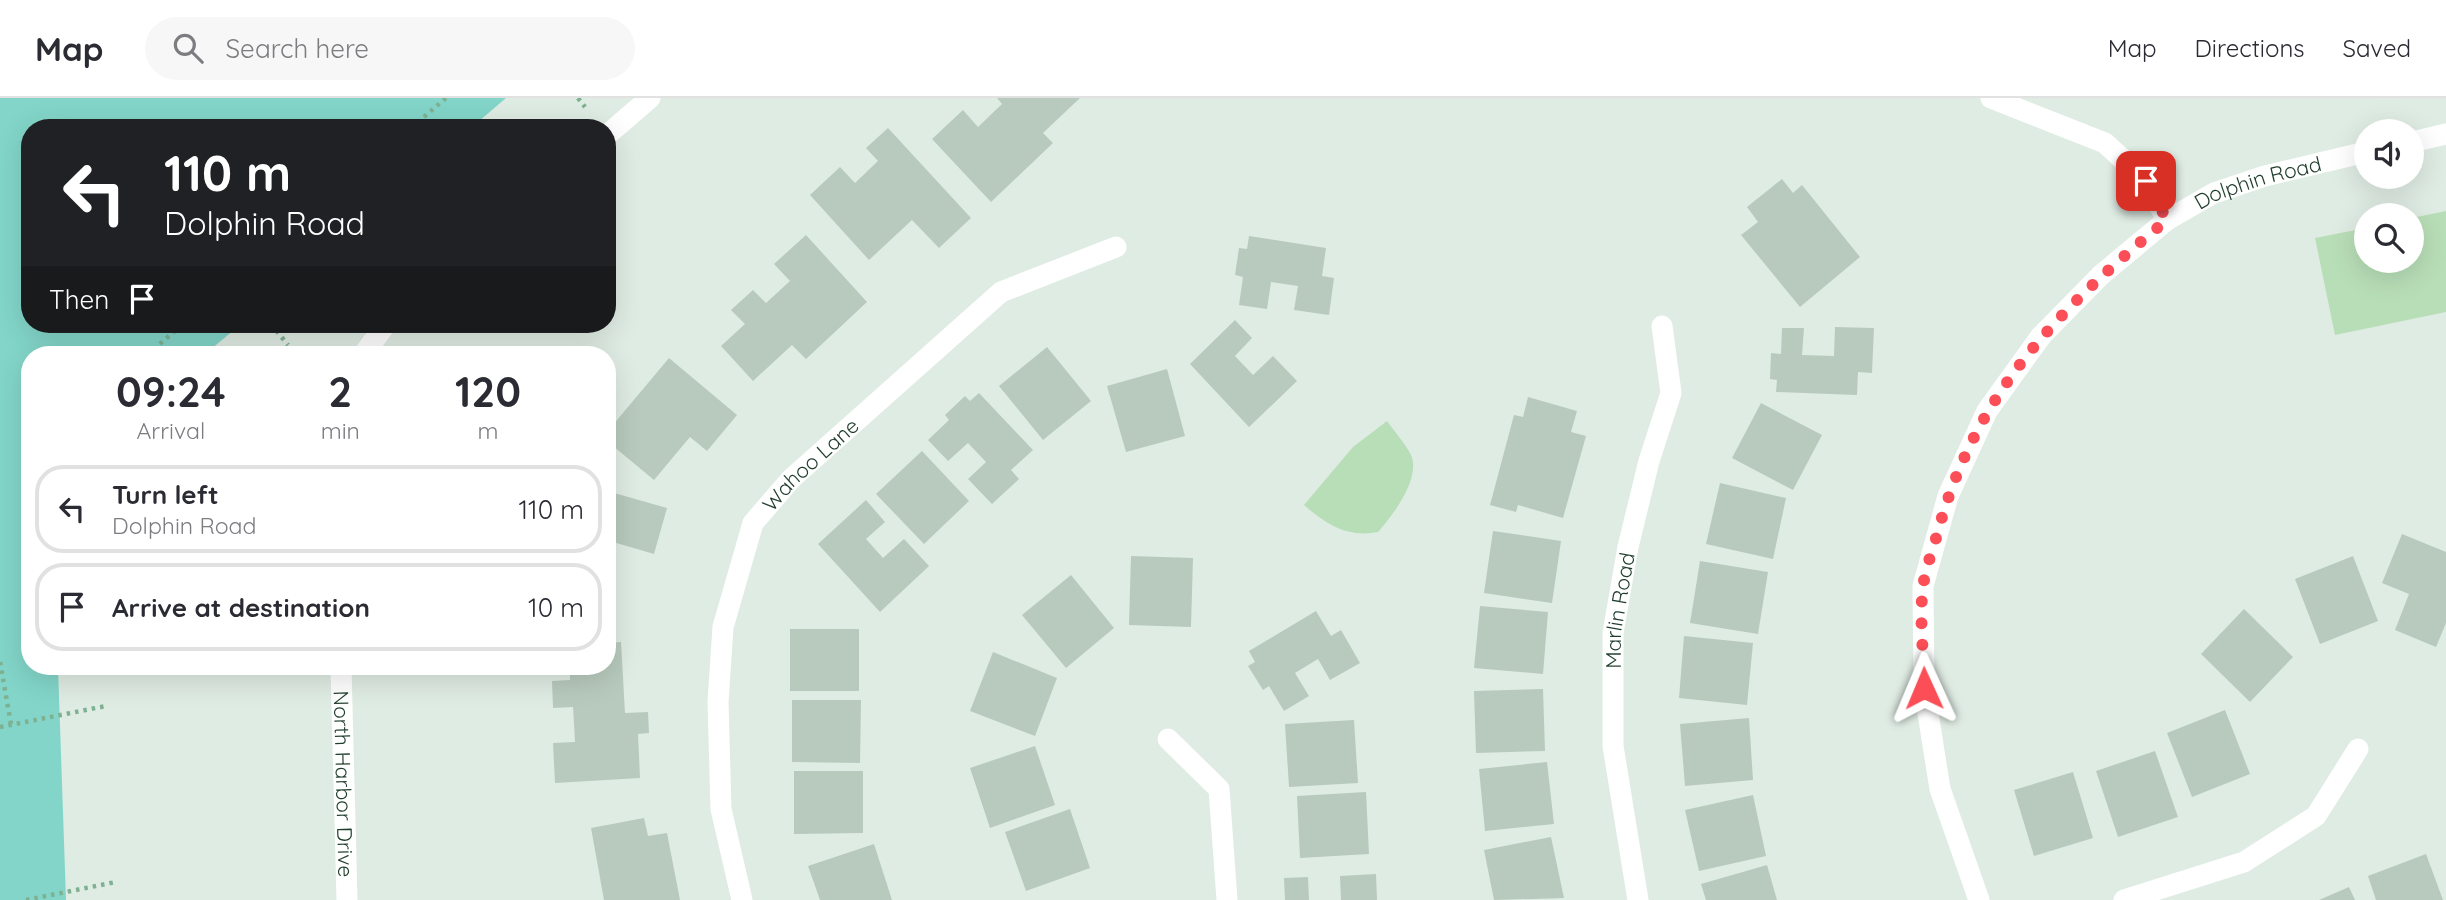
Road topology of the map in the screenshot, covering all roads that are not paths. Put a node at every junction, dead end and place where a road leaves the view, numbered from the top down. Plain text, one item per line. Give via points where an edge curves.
1 (650, 98) edge
2 (1991, 98) edge
3 (616, 127) edge
4 (2446, 134) edge
5 (2424, 139) edge
6 (2354, 155) edge
7 (2167, 220) junction
8 (1116, 247) dead end
9 (1662, 326) dead end
10 (341, 675) edge
11 (1168, 739) dead end
12 (2358, 749) dead end
13 (347, 900) edge
14 (741, 900) edge
15 (1227, 900) edge
16 (1638, 900) edge
17 (1979, 900) edge
18 (2124, 900) edge

1 - 3 street
2 - 7 street via 2105,143 2146,181
4 - 5 street
6 - 7 street, Dolphin Road via 2214,193
7 - 17 street, Dolphin Road via 2101,275 2041,335 1987,411 1948,496 1923,586 1924,688 1940,789
8 - 14 street, Wahoo Lane via 1002,292 791,479 753,523 723,627 718,702 722,809
9 - 16 street, Marlin Road via 1671,393 1628,547 1613,633 1613,746
10 - 13 street, North Harbor Drive
11 - 15 street via 1219,789
12 - 18 street via 2316,816 2244,862

